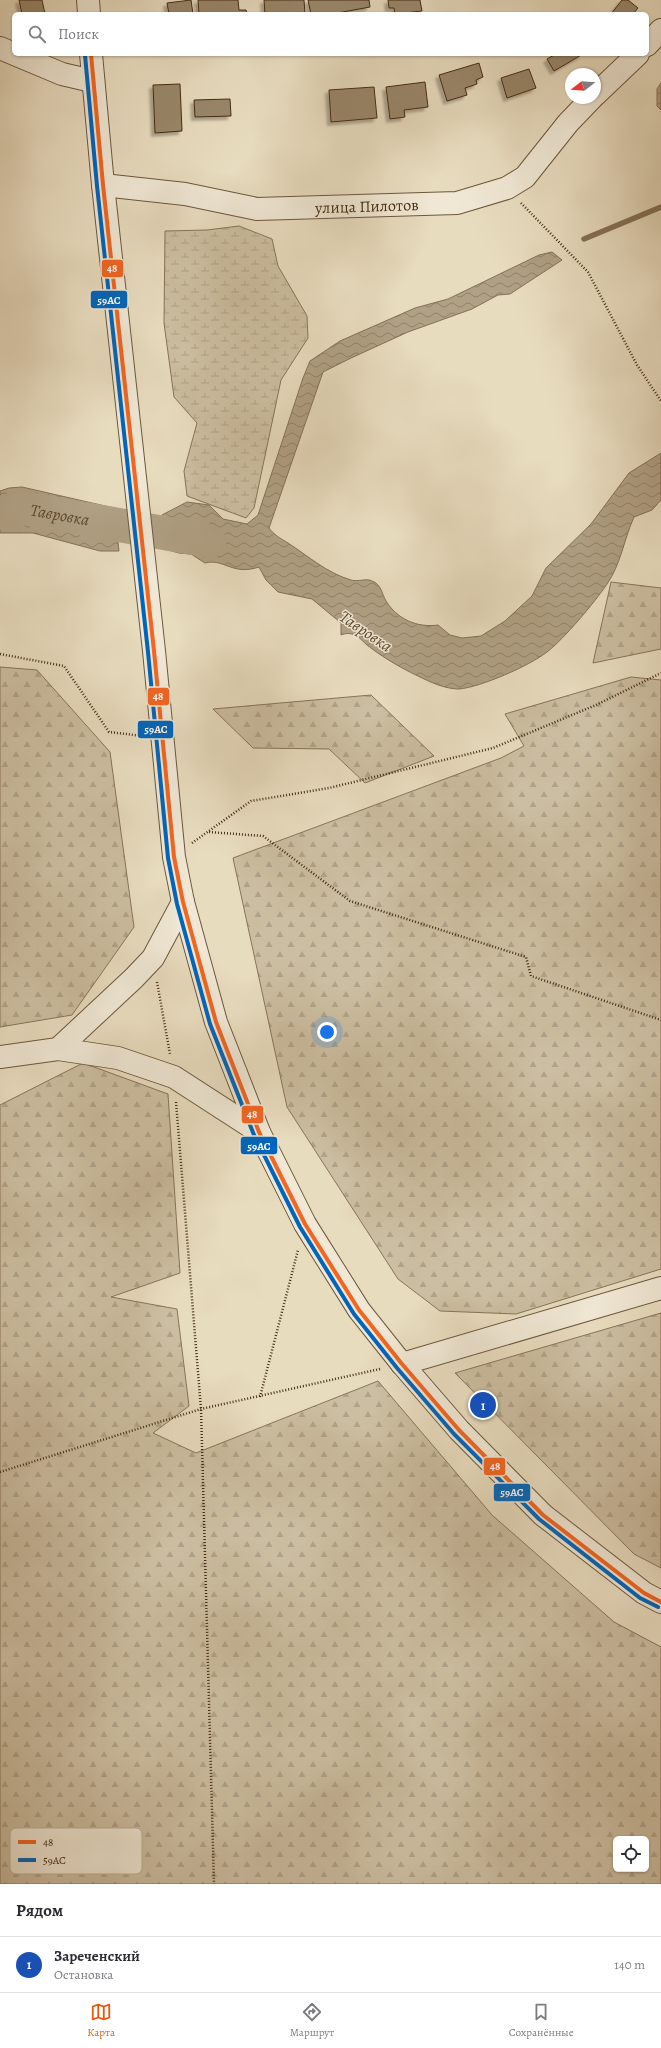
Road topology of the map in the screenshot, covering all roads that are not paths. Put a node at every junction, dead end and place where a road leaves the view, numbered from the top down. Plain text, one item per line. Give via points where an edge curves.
1 (88, 0) edge
2 (89, 12) edge
3 (661, 30) edge
4 (649, 43) edge
5 (0, 48) edge
6 (12, 53) edge
7 (19, 56) edge
8 (91, 56) edge
9 (636, 56) edge
10 (92, 81) junction
11 (601, 89) edge
12 (586, 104) edge
13 (103, 185) junction
14 (183, 902) junction
15 (58, 1049) junction
16 (0, 1058) edge
17 (259, 1132) junction
18 (661, 1288) edge
19 (402, 1364) junction
20 (661, 1602) edge

1 - 2 street
3 - 4 street
5 - 6 street
7 - 10 street via 62,74
8 - 10 street
9 - 11 street
10 - 13 street
12 - 13 street, улица Пилотов via 525,177 507,188 457,203 257,209 185,194
13 - 14 street via 174,857
14 - 15 street via 153,958
14 - 17 street via 216,1022
15 - 16 street
15 - 17 street via 118,1058 174,1077
17 - 19 street via 305,1224 359,1310
18 - 19 street
19 - 20 street via 458,1430 543,1515 644,1593

